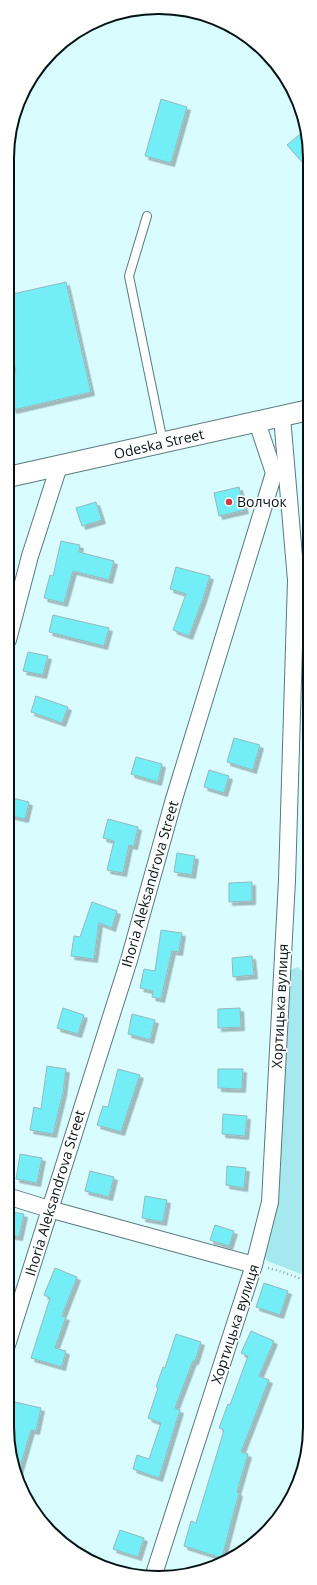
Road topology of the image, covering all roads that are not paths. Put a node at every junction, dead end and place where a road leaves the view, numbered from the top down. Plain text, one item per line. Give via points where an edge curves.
1 (147, 216) dead end
2 (303, 412) edge
3 (282, 417) junction
4 (257, 422) junction
5 (163, 443) junction
6 (59, 466) junction
7 (14, 476) edge
8 (303, 580) edge
9 (14, 617) edge
10 (14, 1198) edge
11 (49, 1209) junction
12 (254, 1265) junction
13 (14, 1322) edge
14 (155, 1571) edge

1 - 5 lane via 129,276
2 - 3 street, Odeska Street
3 - 4 street, Odeska Street
3 - 8 street, Хортицька вулиця
4 - 5 street, Odeska Street
4 - 11 street, Ihoria Aleksandrova Street via 274,473 174,798 129,960
5 - 6 street, Odeska Street
6 - 7 street, Odeska Street
6 - 9 street via 30,556
8 - 12 street, Хортицька вулиця via 270,1202
10 - 11 street
11 - 12 street
11 - 13 street, Ihoria Aleksandrova Street
12 - 14 street, Хортицька вулиця

